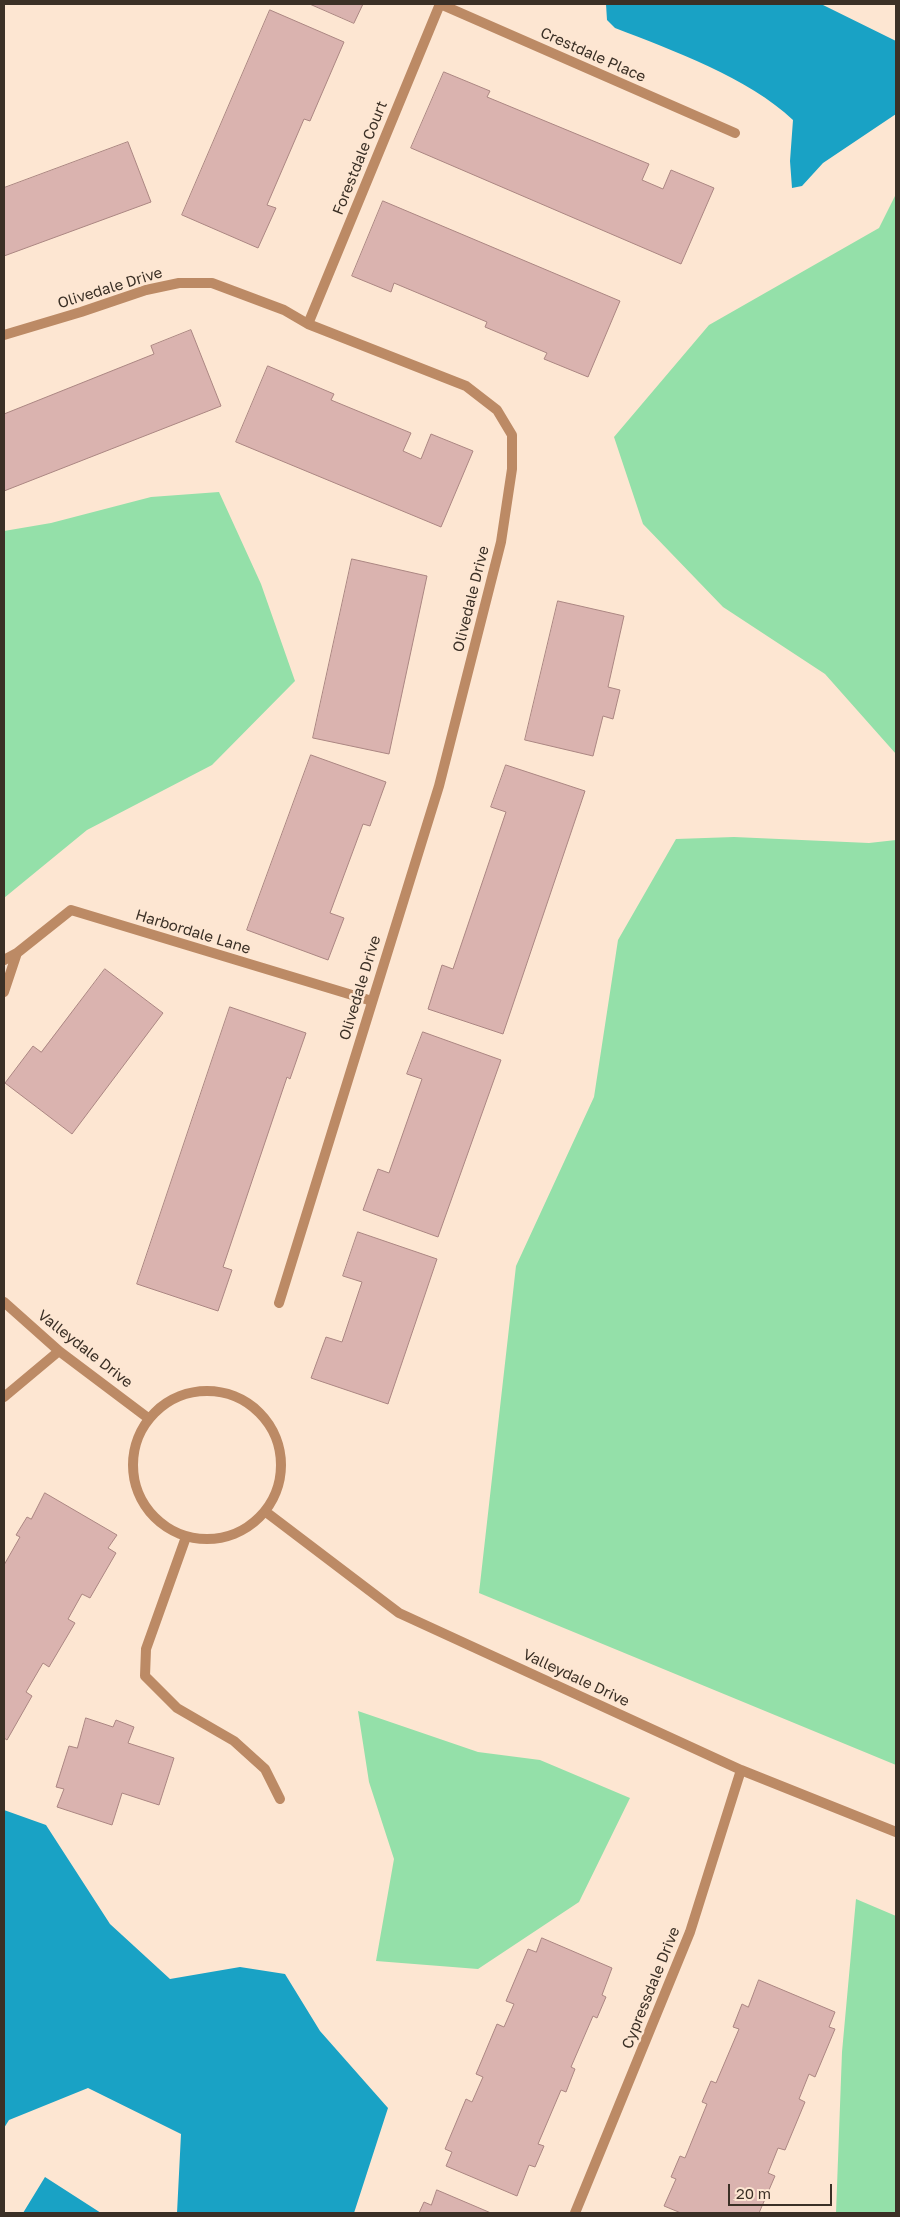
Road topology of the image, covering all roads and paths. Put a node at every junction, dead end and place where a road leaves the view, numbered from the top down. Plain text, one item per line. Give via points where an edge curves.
1 (440, 4) edge
2 (735, 133) dead end
3 (308, 324) junction
4 (4, 335) edge
5 (17, 953) junction
6 (4, 960) edge
7 (4, 992) edge
8 (372, 1001) junction
9 (4, 1302) edge
10 (279, 1303) dead end
11 (59, 1351) junction
12 (4, 1397) edge
13 (148, 1418) junction
14 (266, 1512) junction
15 (186, 1537) junction
16 (741, 1770) junction
17 (280, 1799) dead end
18 (896, 1832) edge
19 (575, 2213) edge

1 - 2 street, Crestdale Place
1 - 3 street, Forestdale Court
3 - 4 street, Olivedale Drive via 284,310 212,282 179,283 146,290
3 - 8 street, Olivedale Drive via 466,386 497,410 512,435 512,469 501,542 439,786
5 - 6 street, Harbordale Lane
5 - 7 street
5 - 8 street, Harbordale Lane via 71,910
8 - 10 street, Olivedale Drive
9 - 11 street, Valleydale Drive
11 - 12 street
11 - 13 street, Valleydale Drive
13 - 14 street via 171,1399 199,1390 228,1392 254,1406 273,1428 282,1456 279,1486
13 - 15 street via 134,1444 132,1473 141,1501 160,1524
14 - 15 street via 243,1531 215,1540
14 - 16 street, Valleydale Drive via 398,1613
15 - 17 street via 146,1649 145,1676 177,1708 234,1742 265,1769
16 - 18 street, Valleydale Drive
16 - 19 street, Cypressdale Drive via 700,1907

